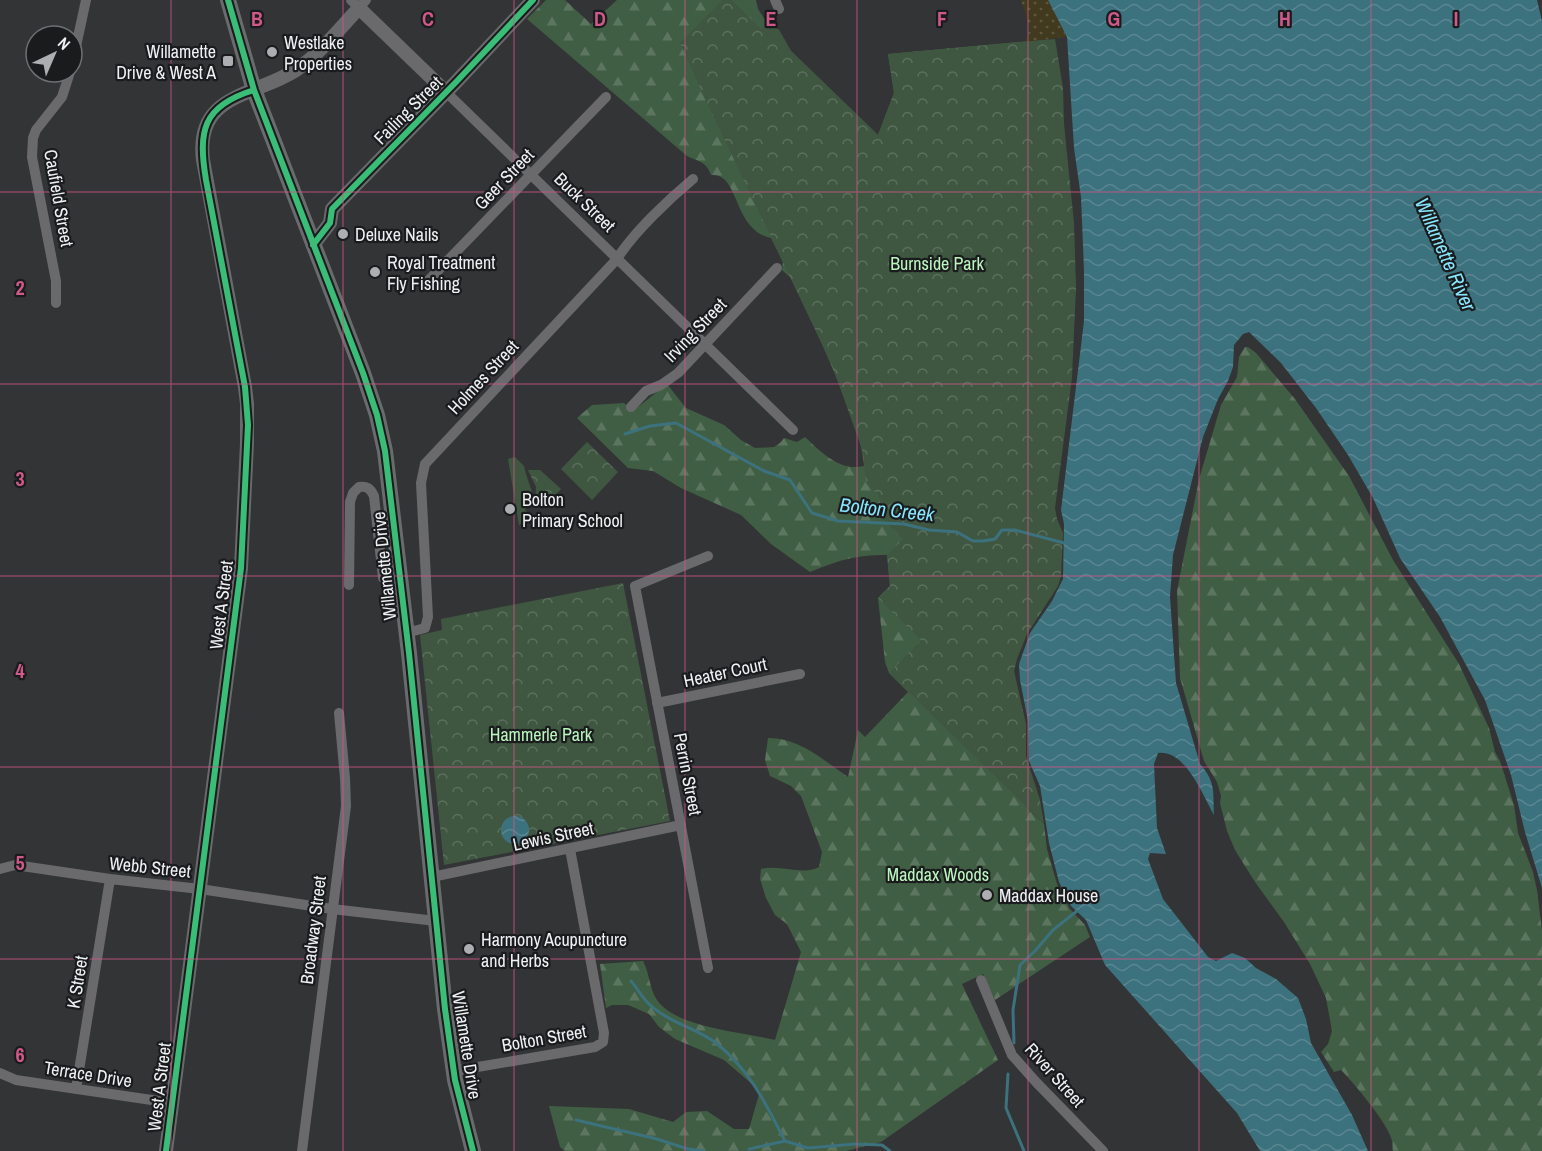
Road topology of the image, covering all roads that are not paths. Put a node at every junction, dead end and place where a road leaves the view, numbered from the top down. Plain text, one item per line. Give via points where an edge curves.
1 (86, 0) edge
2 (228, 0) edge
3 (533, 0) edge
4 (359, 3) edge
5 (81, 24) edge
6 (66, 84) edge
7 (254, 90) junction
8 (446, 92) junction
9 (606, 97) dead end
10 (531, 176) junction
11 (693, 179) dead end
12 (313, 245) junction
13 (617, 260) junction
14 (777, 268) dead end
15 (425, 284) dead end
16 (56, 303) dead end
17 (705, 345) junction
18 (631, 407) dead end
19 (793, 430) dead end
20 (708, 556) dead end
21 (400, 582) junction
22 (349, 585) dead end
23 (406, 633) junction
24 (800, 674) dead end
25 (657, 703) junction
26 (339, 713) dead end
27 (681, 825) junction
28 (570, 849) junction
29 (2, 868) edge
30 (432, 877) junction
31 (110, 879) junction
32 (200, 888) junction
33 (332, 909) junction
34 (436, 921) junction
35 (708, 968) dead end
36 (981, 980) dead end
37 (454, 1071) junction
38 (0, 1073) edge
39 (76, 1089) junction
40 (172, 1103) junction
41 (166, 1151) edge
42 (302, 1151) edge
43 (473, 1151) edge
44 (1103, 1151) edge

1 - 5 street
2 - 7 main road, Willamette Drive
3 - 8 street, Failing Street
4 - 7 street, West A Street via 296,70
4 - 8 street, Buck Street
6 - 16 street, Caufield Street via 62,97 36,130 32,146 56,281
7 - 12 main road, Willamette Drive
7 - 32 street, West A Street via 232,97 220,106 205,128 202,146 245,387 248,425 241,568
8 - 10 street, Buck Street
8 - 12 street, Failing Street via 332,209 330,223
9 - 10 street, Geer Street
10 - 13 street, Buck Street
10 - 15 street, Geer Street
11 - 13 street, Holmes Street
12 - 21 main road, Willamette Drive via 377,415 385,451
13 - 17 street, Buck Street
13 - 23 street, Holmes Street via 425,464 421,483 429,617 425,628
14 - 17 street, Irving Street
17 - 18 street, Irving Street via 678,373 646,391
17 - 19 street, Buck Street
20 - 25 street, Perrin Street via 635,586
21 - 22 street via 390,583 383,578 374,496 366,486 359,486 350,502
21 - 23 main road, Willamette Drive
23 - 30 main road, Willamette Drive
24 - 25 street, Heater Court
25 - 27 street, Perrin Street
26 - 33 street, Broadway Street via 346,806
27 - 28 street, Lewis Street
27 - 35 street, Perrin Street
28 - 30 street, Lewis Street
28 - 37 street, Bolton Street via 603,1042 595,1047
29 - 31 street, Webb Street via 15,865
30 - 34 main road, Willamette Drive
31 - 32 street, Webb Street
31 - 39 street, K Street
32 - 33 street, Webb Street
32 - 40 street, West A Street
33 - 34 street, Webb Street
33 - 42 street, Broadway Street
34 - 37 main road, Willamette Drive
36 - 44 street, River Street via 1012,1055
37 - 43 main road, Willamette Drive
38 - 39 street, Terrace Drive via 16,1080
39 - 40 street, Terrace Drive
40 - 41 street, West A Street

